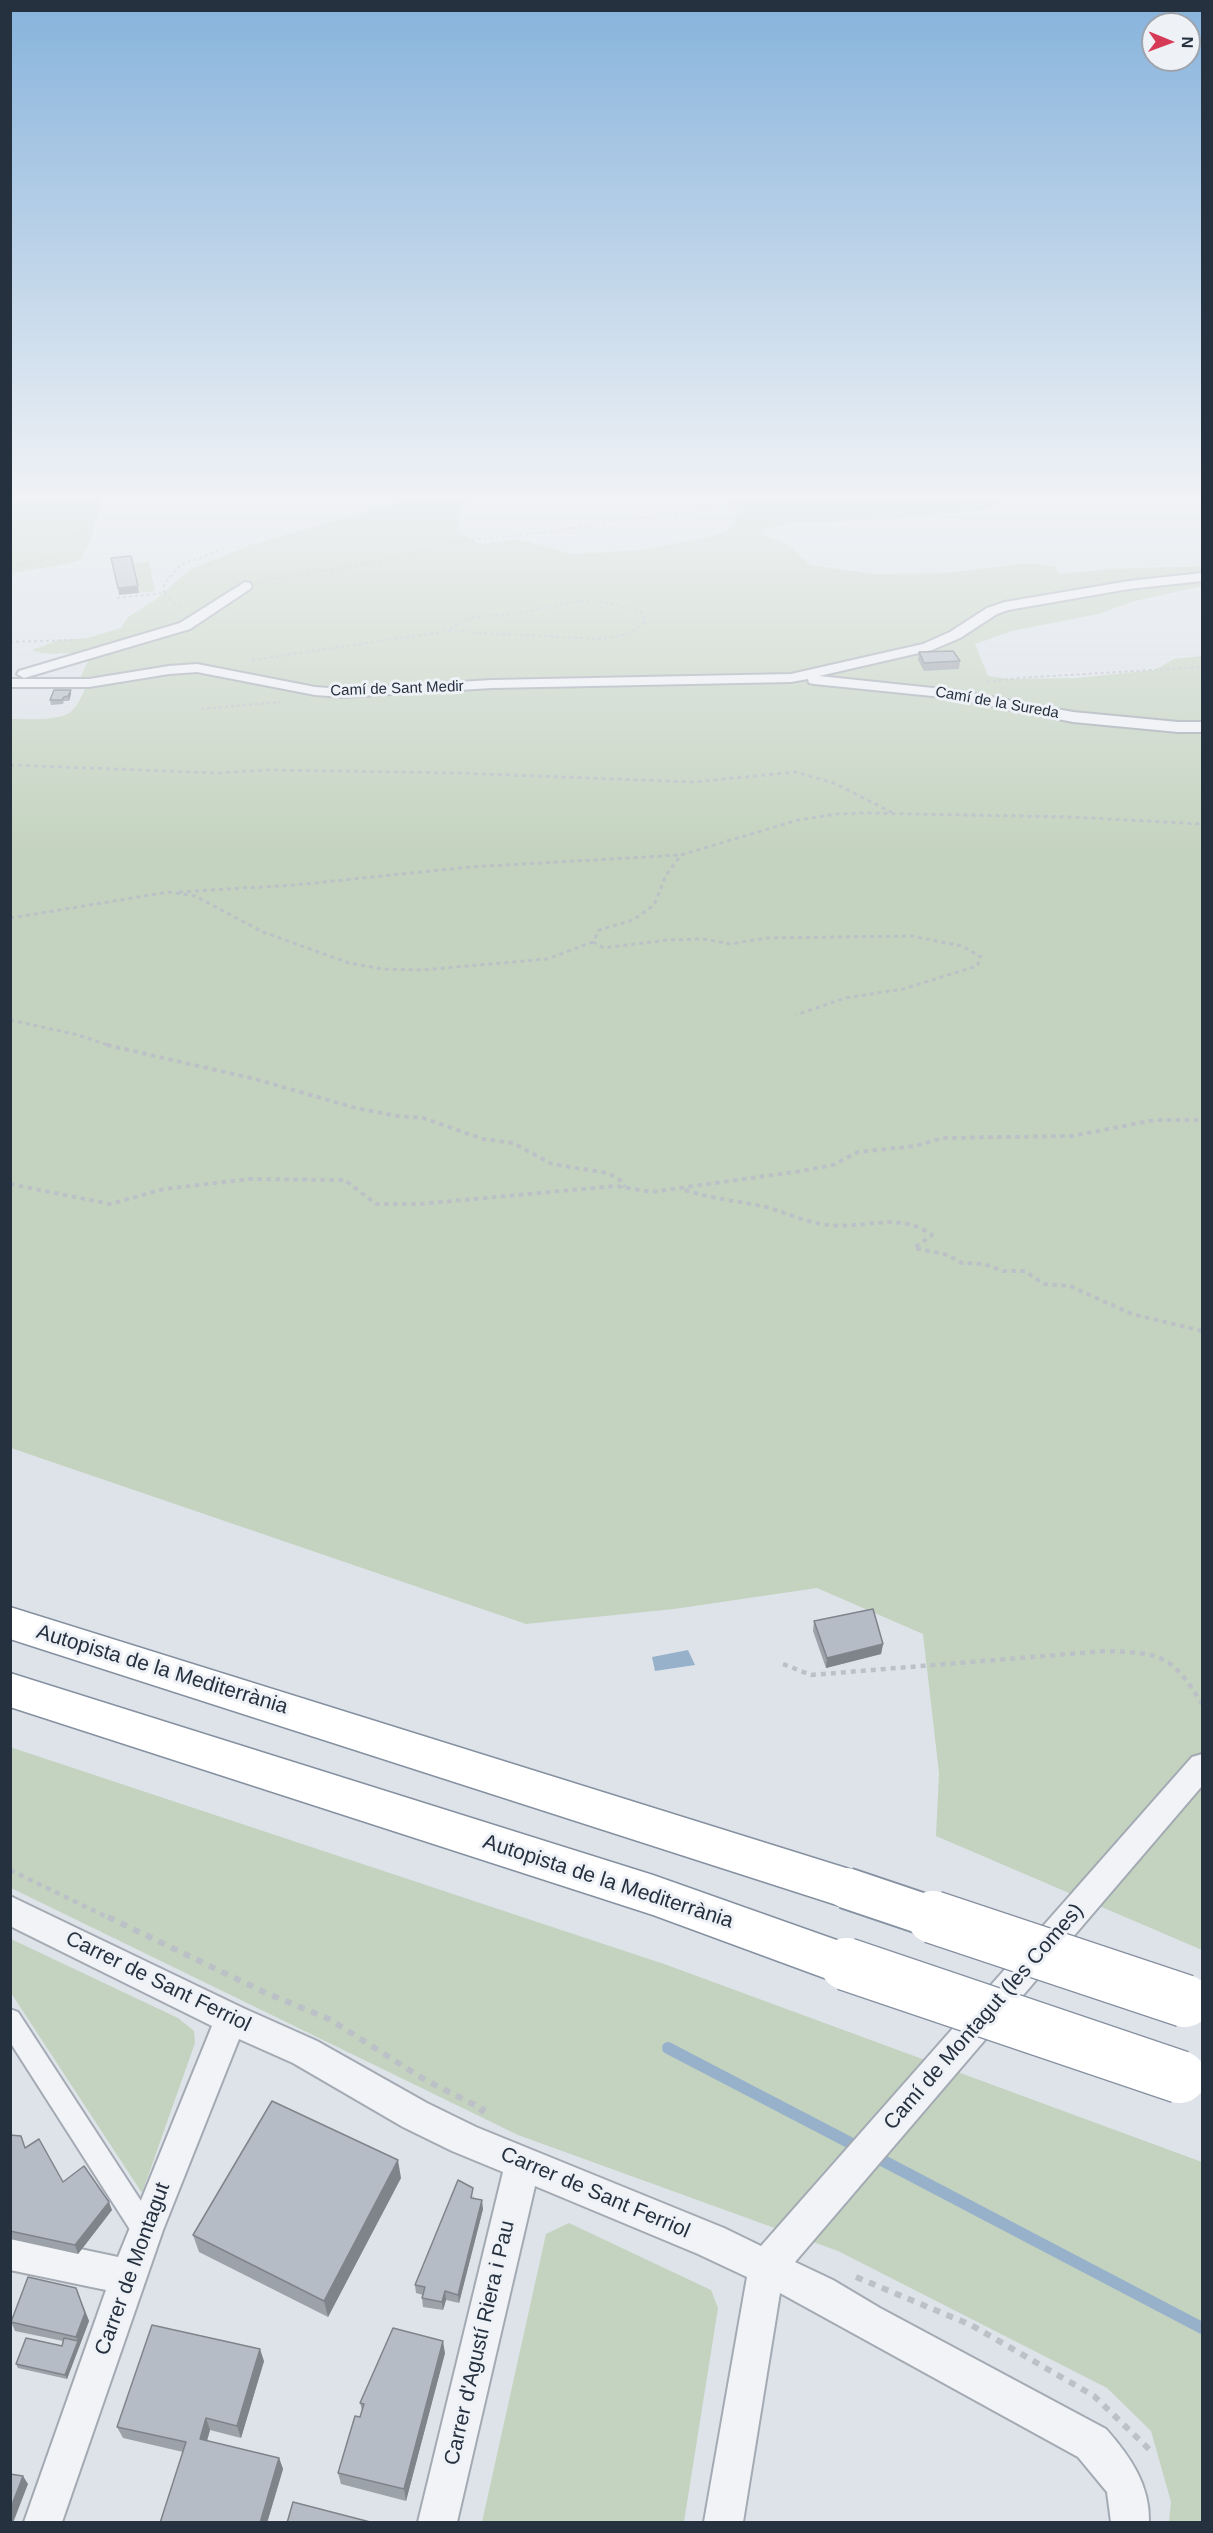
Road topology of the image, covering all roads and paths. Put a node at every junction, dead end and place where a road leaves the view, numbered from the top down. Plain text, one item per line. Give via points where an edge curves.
1 (178, 617) edge
2 (198, 617) edge
3 (472, 617) edge
4 (644, 617) edge
5 (982, 617) edge
6 (168, 631) junction
7 (448, 631) junction
8 (10, 642) edge
9 (111, 648) junction
10 (252, 660) dead end
11 (1203, 667) edge
12 (10, 676) edge
13 (791, 678) junction
14 (10, 683) edge
15 (984, 683) dead end
16 (287, 702) dead end
17 (201, 708) dead end
18 (1203, 727) edge
19 (10, 765) edge
20 (894, 814) junction
21 (1203, 824) edge
22 (681, 855) junction
23 (169, 892) junction
24 (10, 918) edge
25 (593, 942) junction
26 (796, 1015) dead end
27 (10, 1020) edge
28 (1203, 1120) edge
29 (10, 1185) edge
30 (625, 1187) junction
31 (684, 1189) junction
32 (1203, 1331) edge
33 (10, 1623) edge
34 (783, 1664) dead end
35 (10, 1690) edge
36 (1203, 1704) edge
37 (1203, 1766) edge
38 (10, 1870) edge
39 (10, 1910) edge
40 (1194, 2004) edge
41 (231, 2019) junction
42 (10, 2020) edge
43 (1192, 2081) edge
44 (464, 2139) junction
45 (523, 2163) junction
46 (145, 2230) junction
47 (10, 2252) edge
48 (766, 2268) junction
49 (847, 2273) dead end
50 (129, 2277) junction
51 (1152, 2452) dead end
52 (43, 2523) edge
53 (437, 2523) edge
54 (723, 2523) edge
55 (1130, 2523) edge

1 - 6 path
2 - 6 street
3 - 7 path via 457,622
4 - 7 path via 640,627 627,634 601,639
5 - 13 street, Camí de Sant Medir via 927,647
6 - 9 street
7 - 10 path
8 - 9 path via 93,639
9 - 12 street
11 - 15 path
13 - 14 street, Camí de Sant Medir via 492,684 343,693 197,668 89,683
13 - 18 street, Camí de la Sureda via 909,688 1074,717
16 - 17 path
19 - 20 path via 216,773 457,773 693,782 796,772 831,781
20 - 21 path
20 - 22 path via 836,814 798,820
22 - 23 path via 470,867 294,885
22 - 25 path via 666,875 654,905 633,920 599,930
23 - 24 path
23 - 25 path via 195,896 263,932 349,963 383,969 422,970 537,961
25 - 26 path via 604,948 666,940 703,939 731,944 766,938 910,936 962,946 981,957 977,966 903,989 845,998
27 - 30 path via 255,1079 356,1108 423,1118 483,1139 513,1143 552,1164 608,1173
28 - 31 path via 1155,1120 1072,1136 943,1138 915,1146 858,1152 833,1165 801,1172
29 - 30 path via 110,1204 164,1190 250,1179 345,1180 376,1204
30 - 31 path via 651,1192
31 - 32 path via 705,1198 772,1208 821,1226 880,1222 924,1227 932,1235 914,1248 948,1255 962,1263 1025,1271 1044,1284 1070,1286 1132,1314
33 - 40 highway, Autopista de la Mediterrània, bridge via 648,1823
34 - 36 path via 811,1675 1106,1651 1138,1653 1167,1660
35 - 43 highway, Autopista de la Mediterrània, bridge via 653,1895
37 - 48 street, Camí de Montagut (les Comes)
38 - 44 path via 328,2019 427,2081 483,2109
39 - 41 street, Carrer de Sant Ferriol
41 - 44 street, Carrer de Sant Ferriol via 305,2052
41 - 46 street, Carrer de Montagut
42 - 46 street
44 - 45 street, Carrer de Sant Ferriol
45 - 48 street, Carrer de Sant Ferriol
45 - 53 street, Carrer d'Agustí Riera i Pau
46 - 50 street, Carrer de Montagut
47 - 50 street
48 - 54 street
48 - 55 street, Carrer de Sant Ferriol via 820,2293 1092,2443 1118,2470 1131,2502
49 - 51 path via 971,2325 1094,2396
50 - 52 street, Carrer de Montagut

